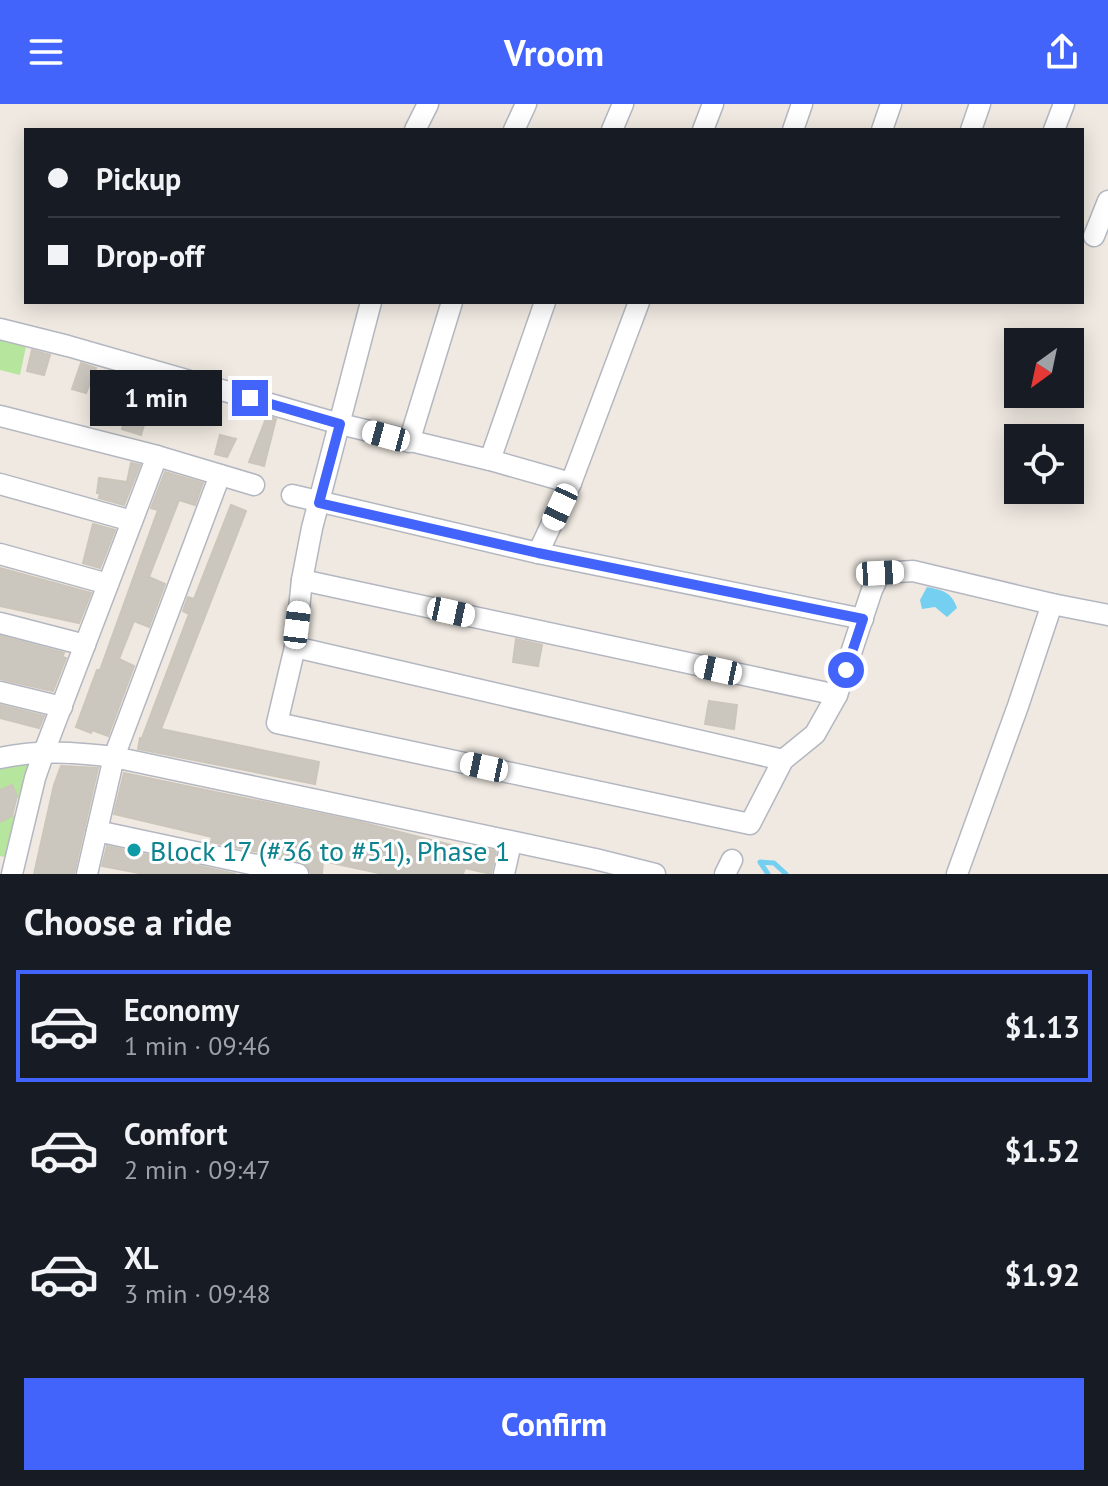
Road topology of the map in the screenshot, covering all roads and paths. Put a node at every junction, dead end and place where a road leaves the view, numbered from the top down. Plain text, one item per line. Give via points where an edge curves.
1 (428, 104) edge
2 (526, 104) edge
3 (623, 104) edge
4 (713, 104) edge
5 (802, 104) edge
6 (891, 104) edge
7 (980, 104) edge
8 (1064, 104) edge
9 (416, 128) edge
10 (515, 128) edge
11 (613, 128) edge
12 (704, 128) edge
13 (794, 128) edge
14 (883, 128) edge
15 (972, 128) edge
16 (1055, 128) edge
17 (1108, 201) edge
18 (1095, 236) edge
19 (370, 304) edge
20 (451, 304) edge
21 (544, 304) edge
22 (638, 304) edge
23 (0, 329) edge
24 (0, 416) edge
25 (340, 424) junction
26 (409, 442) junction
27 (157, 456) junction
28 (490, 460) junction
29 (220, 475) junction
30 (571, 483) junction
31 (0, 484) edge
32 (254, 485) dead end
33 (292, 495) dead end
34 (319, 503) junction
35 (132, 521) junction
36 (538, 553) junction
37 (0, 554) edge
38 (302, 580) junction
39 (108, 584) junction
40 (1052, 604) junction
41 (1108, 615) edge
42 (863, 619) junction
43 (0, 623) edge
44 (85, 645) junction
45 (295, 647) junction
46 (0, 692) edge
47 (837, 695) junction
48 (62, 707) junction
49 (44, 752) junction
50 (114, 757) junction
51 (0, 758) edge
52 (783, 760) junction
53 (97, 831) junction
54 (511, 843) junction
55 (593, 866) edge
56 (12, 874) edge
57 (87, 874) edge
58 (298, 874) edge
59 (504, 874) edge
60 (655, 874) edge
61 (957, 874) edge

1 - 9 street
2 - 10 street
3 - 11 street
4 - 12 street
5 - 13 street
6 - 14 street
7 - 15 street
8 - 16 street
17 - 18 street
19 - 25 street
20 - 26 street
21 - 28 street
22 - 30 street
23 - 25 street
24 - 27 street
25 - 26 street
25 - 34 street
26 - 28 street
27 - 29 street
27 - 35 street
28 - 30 street
29 - 32 street
29 - 50 street
30 - 36 street
31 - 35 street
33 - 34 street
34 - 36 street
34 - 38 street
35 - 39 street
36 - 42 street
37 - 39 street
38 - 45 street
38 - 47 street
39 - 44 street
40 - 41 street
40 - 42 street via 913,571 880,573
40 - 61 street
42 - 47 street
43 - 44 street
44 - 48 street
45 - 52 street
45 - 52 street via 277,723 750,824
46 - 48 street
47 - 52 street via 815,734
48 - 49 street
49 - 50 street
49 - 51 street
49 - 56 street
50 - 53 street
50 - 54 street
53 - 57 street
53 - 58 street
54 - 55 street
54 - 59 street
55 - 60 street

